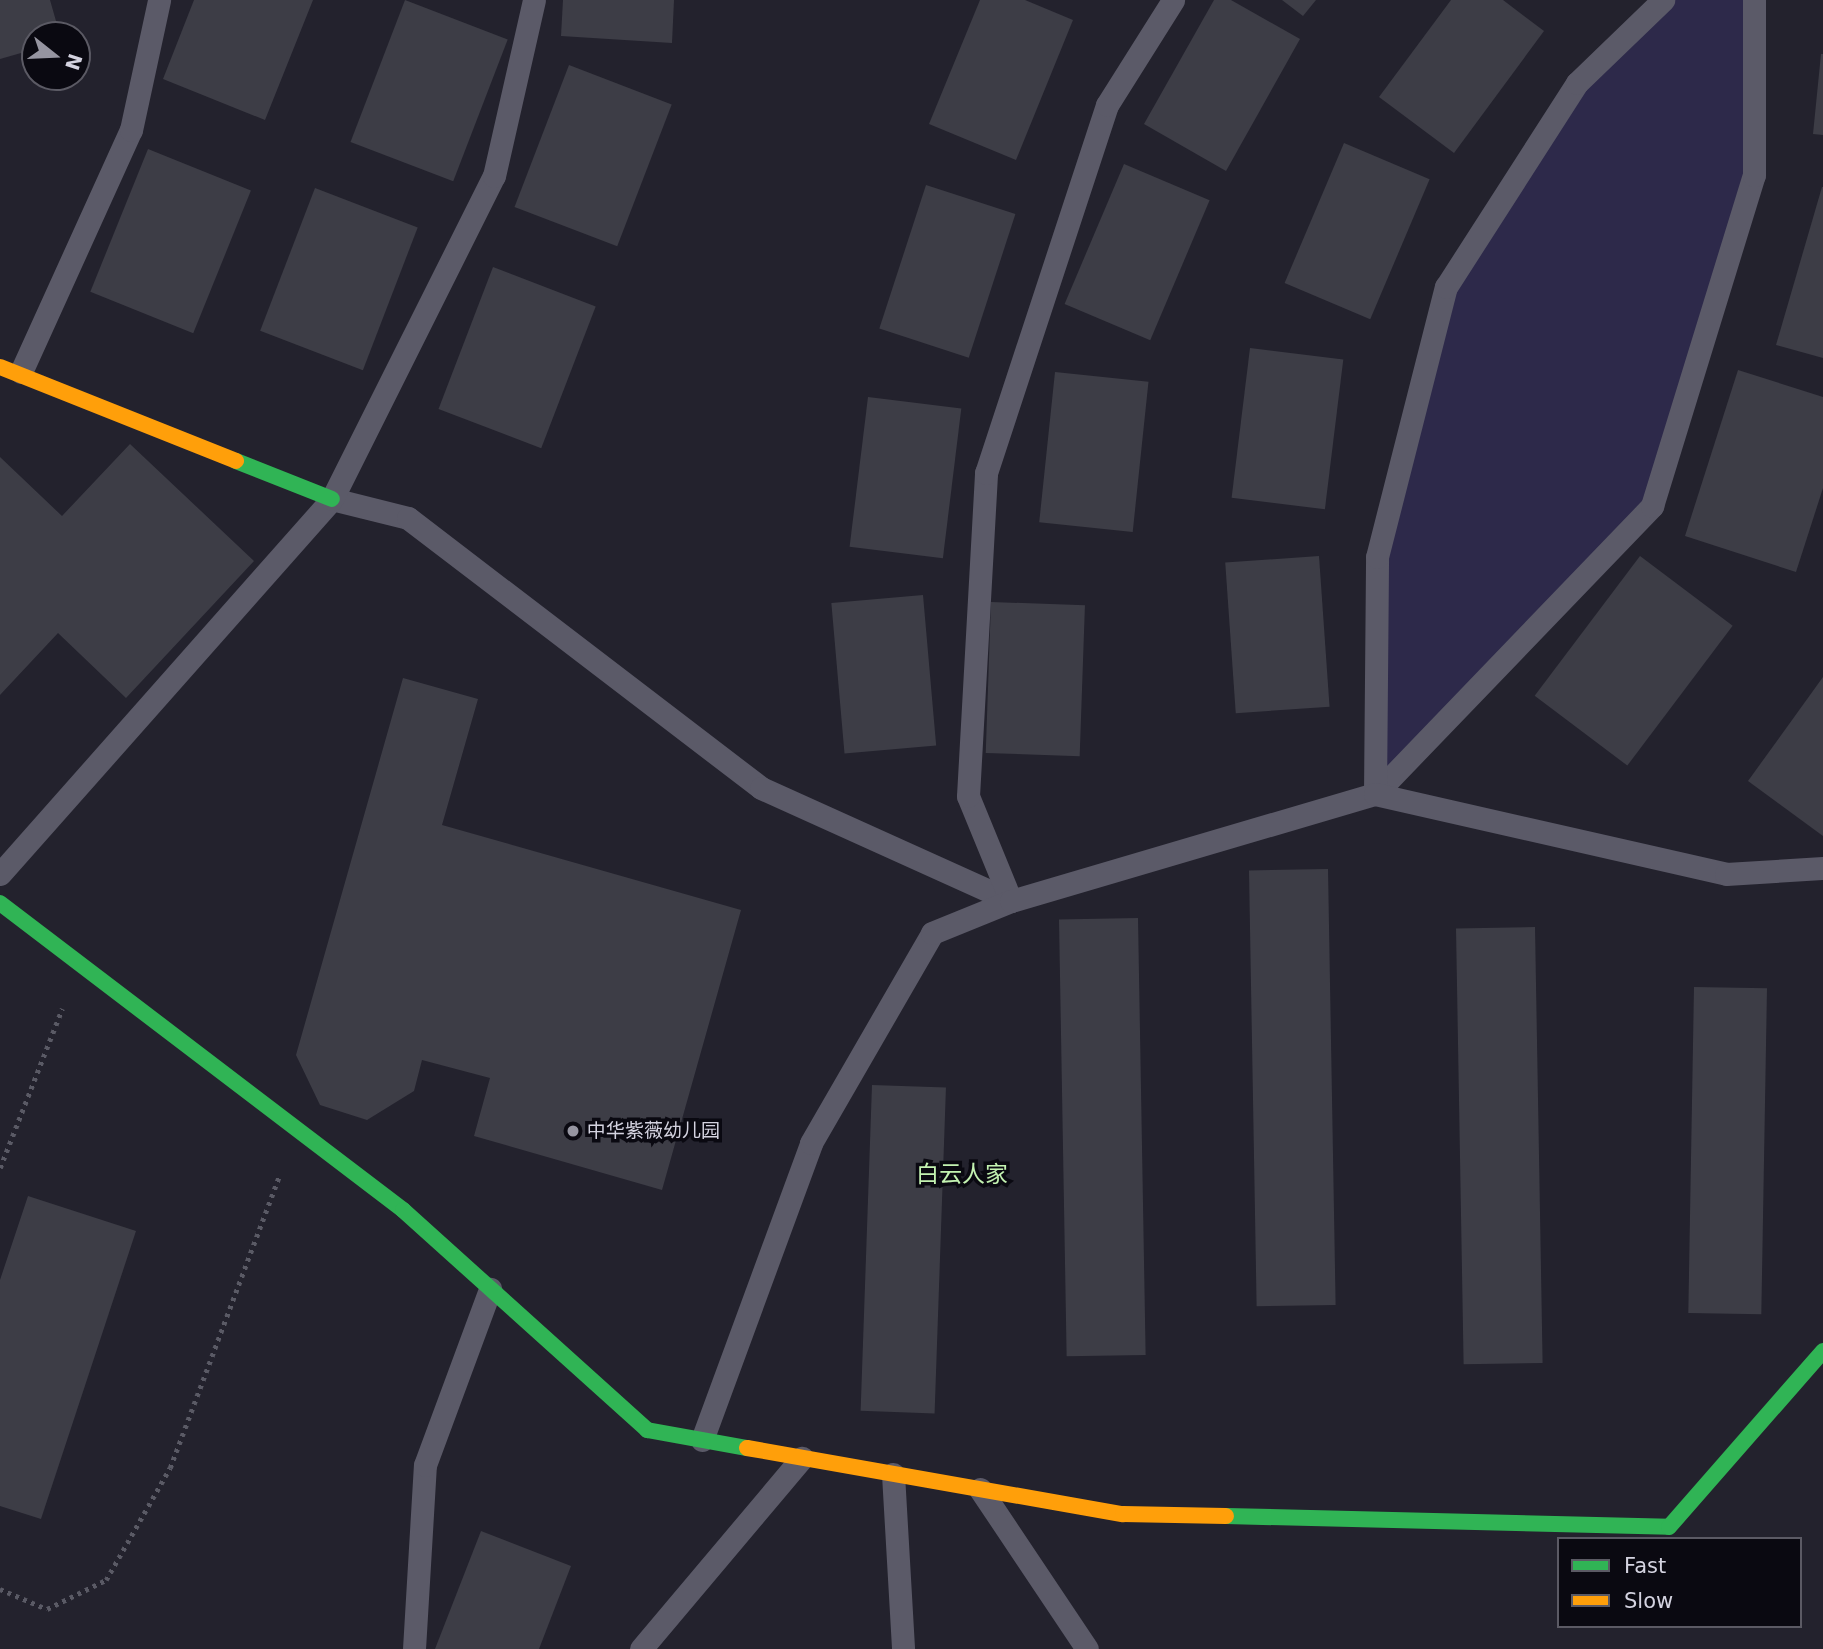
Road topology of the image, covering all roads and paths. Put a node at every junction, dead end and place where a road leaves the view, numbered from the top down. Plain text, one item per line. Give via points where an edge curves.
1 (159, 0) edge
2 (534, 0) edge
3 (1173, 0) edge
4 (1663, 0) edge
5 (1754, 0) edge
6 (10, 369) edge
7 (332, 499) junction
8 (1375, 794) junction
9 (1823, 869) edge
10 (0, 874) edge
11 (1011, 901) junction
12 (0, 903) edge
13 (80, 964) junction
14 (297, 1130) junction
15 (0, 1168) edge
16 (490, 1289) junction
17 (1823, 1351) edge
18 (702, 1440) junction
19 (802, 1458) junction
20 (893, 1474) junction
21 (979, 1489) junction
22 (0, 1589) edge
23 (414, 1649) edge
24 (641, 1649) edge
25 (904, 1649) edge
26 (1087, 1649) edge

1 - 6 lane via 131,130
2 - 7 lane via 494,176
3 - 11 lane via 1107,105 986,473 968,796
4 - 8 lane via 1577,83 1446,287 1377,557
5 - 8 lane via 1754,175 1652,506
6 - 7 street
7 - 10 lane
7 - 11 lane via 408,517 761,788
8 - 9 lane via 1726,874
8 - 11 lane
11 - 18 lane via 932,933 811,1143
12 - 13 street
13 - 14 street
13 - 15 path
14 - 16 street via 403,1210
14 - 22 path via 170,1468 106,1580 47,1609
16 - 18 street via 647,1430
16 - 23 lane via 425,1465
17 - 21 street via 1669,1527 1124,1514
18 - 19 street
19 - 20 street
19 - 24 lane
20 - 21 street
20 - 25 lane
21 - 26 lane

